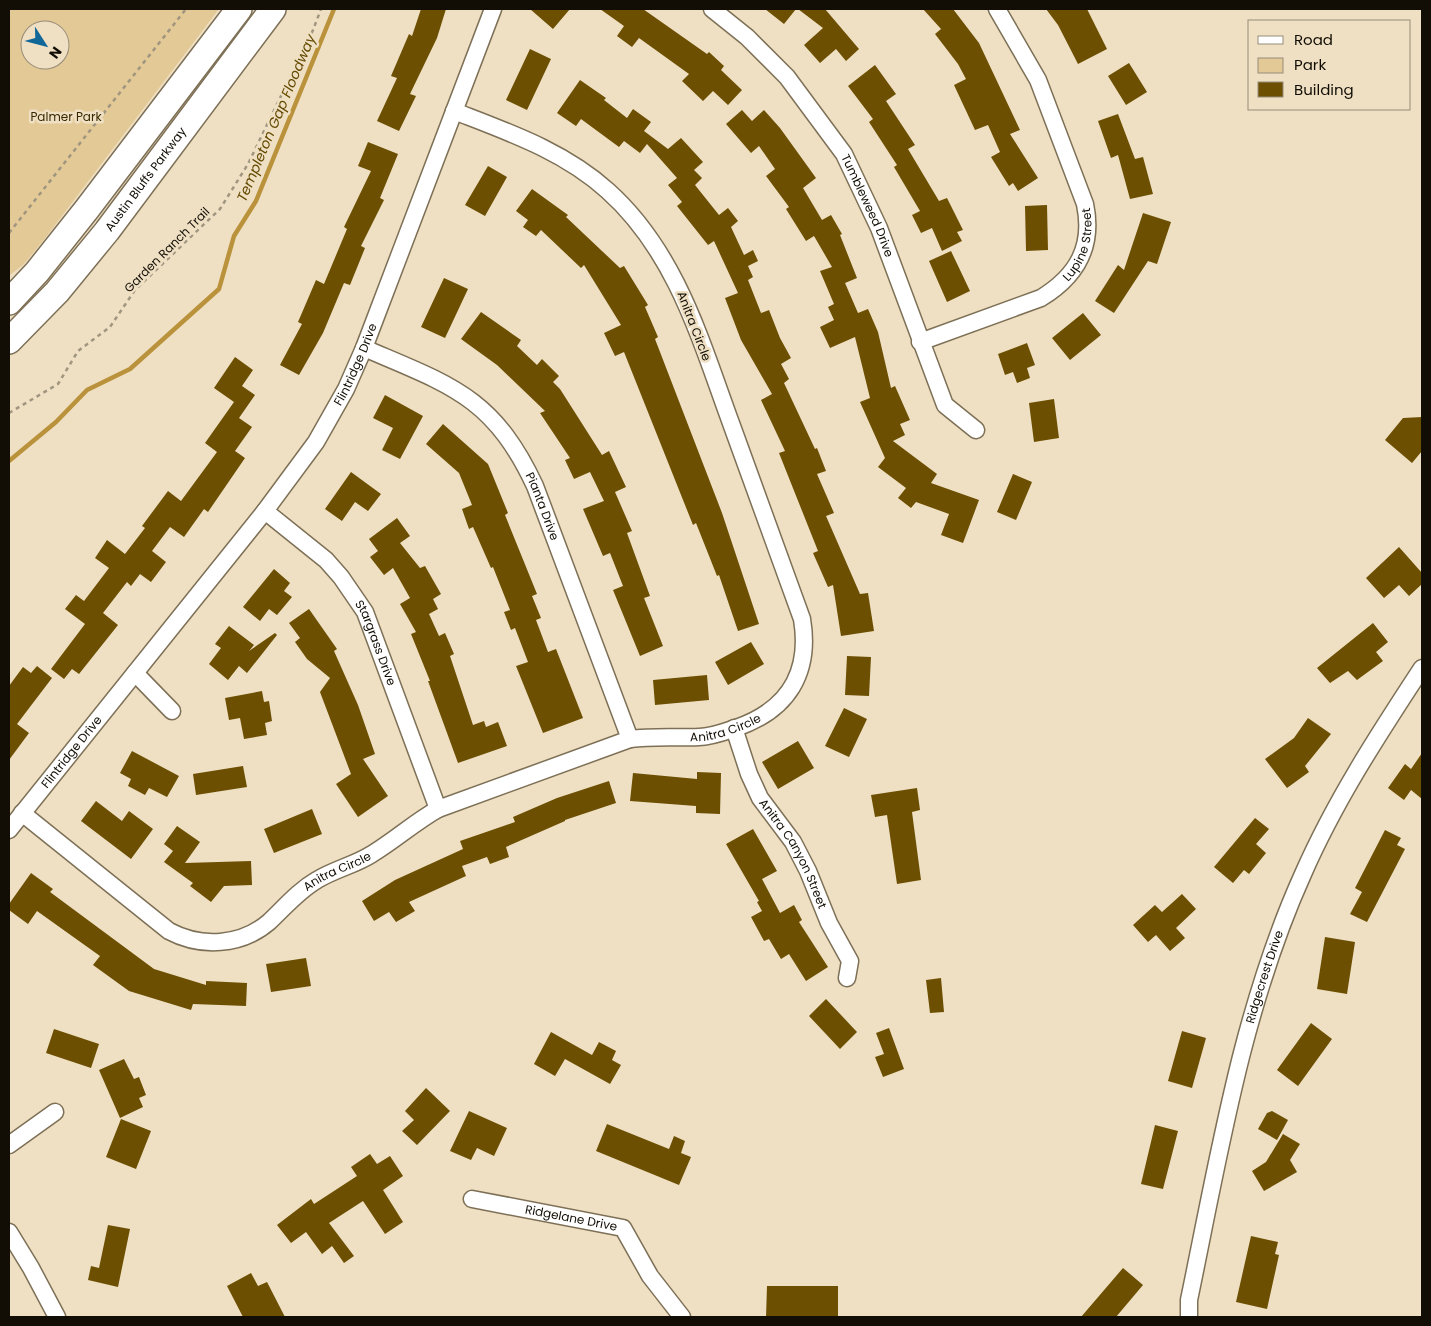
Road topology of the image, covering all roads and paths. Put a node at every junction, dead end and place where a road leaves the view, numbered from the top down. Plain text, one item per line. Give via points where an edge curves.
1 (186, 9) edge
2 (239, 9) edge
3 (272, 9) edge
4 (321, 9) edge
5 (493, 9) edge
6 (712, 9) edge
7 (997, 9) edge
8 (454, 111) junction
9 (9, 233) edge
10 (9, 302) edge
11 (9, 341) edge
12 (920, 342) junction
13 (364, 348) junction
14 (9, 413) edge
15 (976, 430) dead end
16 (265, 510) junction
17 (1422, 668) edge
18 (135, 673) junction
19 (172, 711) dead end
20 (734, 728) junction
21 (630, 739) junction
22 (438, 809) junction
23 (22, 814) junction
24 (9, 830) edge
25 (847, 978) dead end
26 (55, 1112) dead end
27 (9, 1145) edge
28 (472, 1199) dead end
29 (9, 1232) edge
30 (56, 1317) edge
31 (682, 1317) edge
32 (1189, 1317) edge

1 - 9 path
2 - 10 main road via 65,237
3 - 11 main road, Austin Bluffs Parkway via 95,247
4 - 14 path, Garden Ranch Trail via 248,164 220,209 136,290 110,327 78,351 58,384
5 - 8 street, Flintridge Drive
6 - 12 street, Tumbleweed Drive via 747,37 787,77 844,154 879,228
7 - 12 street, Lupine Street via 1038,80 1085,204 1087,238 1072,273 1041,298
8 - 13 street, Flintridge Drive
8 - 20 street, Anitra Circle via 538,145 585,172 645,230 674,276 692,316 784,569 802,619 805,639 804,657 791,690 767,714
12 - 15 street, Tumbleweed Drive via 945,406
13 - 16 street, Flintridge Drive via 326,426
13 - 21 street, Pianta Drive via 445,382 486,412 505,433 535,486
16 - 18 street, Flintridge Drive
16 - 22 street, Stargrass Drive via 326,560 365,612
17 - 32 street, Ridgecrest Drive via 1332,811 1275,944 1239,1059 1189,1300
18 - 19 street
18 - 23 street, Flintridge Drive
20 - 21 street, Anitra Circle via 700,737
20 - 25 street, Anitra Canyon Street via 760,798 792,842 850,961
21 - 22 street, Anitra Circle
22 - 23 street, Anitra Circle via 372,855 317,880 253,933 214,943 193,941 169,931
23 - 24 street, Flintridge Drive
26 - 27 street
28 - 31 street, Ridgelane Drive via 623,1228 650,1276
29 - 30 street

